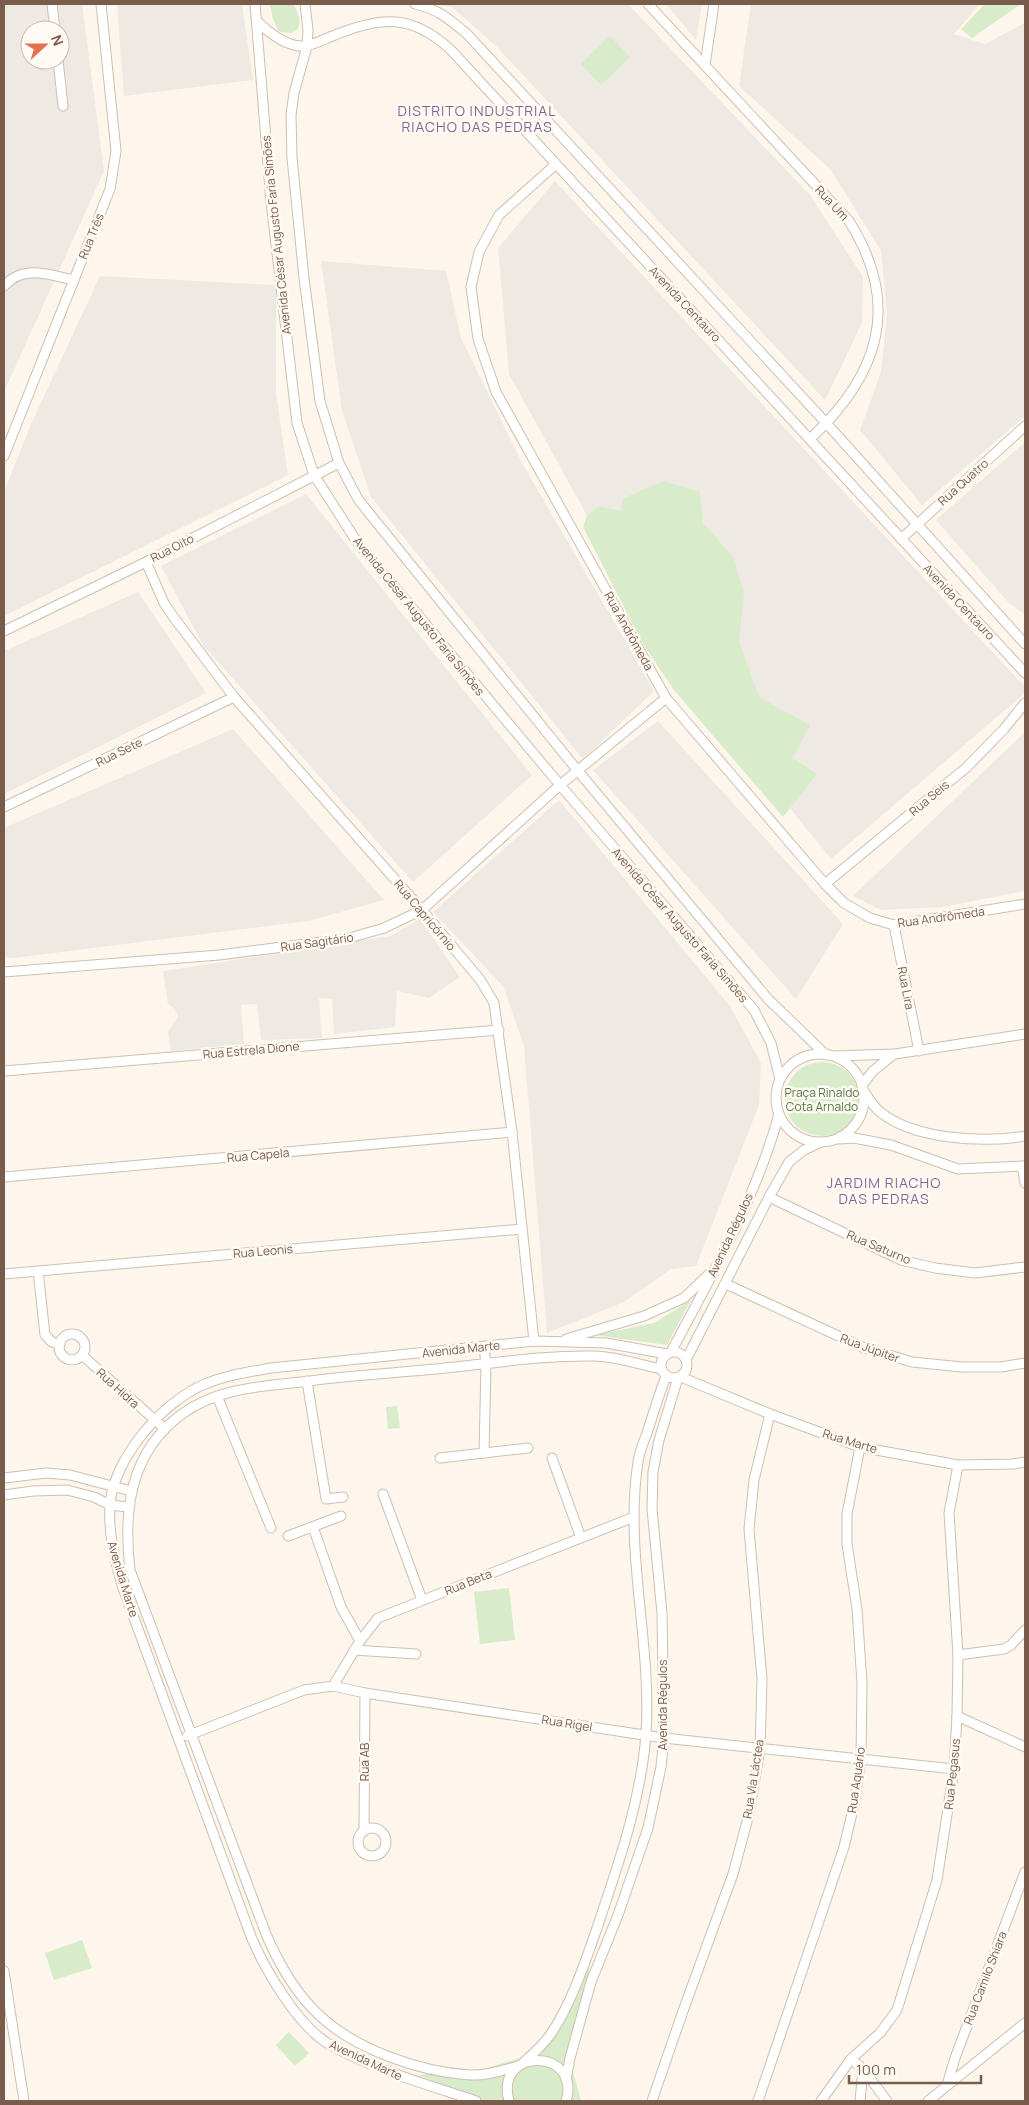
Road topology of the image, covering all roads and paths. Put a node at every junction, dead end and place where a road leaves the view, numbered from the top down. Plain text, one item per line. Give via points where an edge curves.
1 (52, 4) edge
2 (101, 4) edge
3 (255, 4) edge
4 (305, 4) edge
5 (415, 4) edge
6 (648, 4) edge
7 (714, 4) edge
8 (54, 20) edge
9 (257, 21) junction
10 (307, 46) junction
11 (705, 65) junction
12 (59, 70) edge
13 (63, 106) dead end
14 (555, 165) junction
15 (74, 280) junction
16 (4, 286) edge
17 (827, 424) junction
18 (1025, 426) edge
19 (810, 439) junction
20 (4, 456) edge
21 (339, 463) junction
22 (314, 475) junction
23 (917, 524) junction
24 (900, 539) junction
25 (146, 562) junction
26 (4, 631) edge
27 (1025, 644) edge
28 (1025, 673) edge
29 (234, 697) junction
30 (666, 698) junction
31 (1025, 703) edge
32 (578, 771) junction
33 (560, 785) junction
34 (4, 807) edge
35 (825, 884) junction
36 (1025, 904) edge
37 (422, 910) junction
38 (894, 925) junction
39 (4, 972) edge
40 (499, 1030) junction
41 (1025, 1034) edge
42 (919, 1051) junction
43 (895, 1054) junction
44 (830, 1055) junction
45 (4, 1071) edge
46 (780, 1079) junction
47 (862, 1087) junction
48 (779, 1114) junction
49 (512, 1132) junction
50 (1025, 1136) edge
51 (835, 1140) junction
52 (820, 1142) junction
53 (1024, 1166) edge
54 (4, 1177) edge
55 (1025, 1183) edge
56 (769, 1197) junction
57 (522, 1229) junction
58 (1025, 1267) edge
59 (715, 1269) junction
60 (38, 1271) junction
61 (4, 1274) edge
62 (726, 1284) junction
63 (534, 1342) junction
64 (558, 1342) junction
65 (60, 1344) junction
66 (484, 1347) junction
67 (669, 1353) junction
68 (82, 1355) junction
69 (1025, 1363) edge
70 (486, 1364) junction
71 (683, 1371) junction
72 (663, 1372) junction
73 (307, 1381) junction
74 (217, 1396) junction
75 (770, 1414) junction
76 (154, 1420) junction
77 (165, 1429) junction
78 (860, 1447) junction
79 (528, 1448) dead end
80 (484, 1453) junction
81 (440, 1458) dead end
82 (552, 1458) dead end
83 (1025, 1462) edge
84 (958, 1465) junction
85 (4, 1478) edge
86 (113, 1487) junction
87 (131, 1491) junction
88 (4, 1492) edge
89 (383, 1494) dead end
90 (343, 1497) dead end
91 (110, 1505) junction
92 (128, 1508) junction
93 (341, 1516) dead end
94 (634, 1517) junction
95 (313, 1527) junction
96 (270, 1528) dead end
97 (288, 1536) dead end
98 (581, 1538) junction
99 (422, 1600) junction
100 (1025, 1630) edge
101 (360, 1642) junction
102 (354, 1650) junction
103 (416, 1654) dead end
104 (958, 1655) junction
105 (333, 1686) junction
106 (365, 1693) junction
107 (957, 1716) junction
108 (190, 1735) junction
109 (646, 1736) junction
110 (664, 1738) junction
111 (179, 1739) junction
112 (1025, 1747) edge
113 (760, 1748) junction
114 (861, 1759) junction
115 (954, 1769) junction
116 (364, 1831) dead end
117 (1025, 1872) edge
118 (1020, 1886) junction
119 (1025, 1896) edge
120 (266, 1934) junction
121 (252, 1939) junction
122 (4, 1971) edge
123 (1025, 2023) edge
124 (851, 2060) junction
125 (405, 2062) junction
126 (521, 2064) junction
127 (863, 2069) junction
128 (400, 2076) junction
129 (567, 2083) junction
130 (947, 2085) junction
131 (471, 2100) edge
132 (24, 2101) edge
133 (508, 2101) edge
134 (566, 2101) edge
135 (575, 2101) edge
136 (652, 2101) edge
137 (758, 2101) edge
138 (821, 2101) edge
139 (860, 2101) edge
140 (887, 2101) edge
141 (928, 2101) edge

1 - 8 street
2 - 15 street, Rua Três via 116,151 110,189
3 - 9 street, Avenida César Augusto Faria Simões
4 - 10 street, Avenida César Augusto Faria Simões
5 - 17 street, Avenida Centauro via 432,8 467,34
6 - 11 street, Rua Um
7 - 11 street
9 - 10 street via 288,43
9 - 22 street, Avenida César Augusto Faria Simões via 271,202 297,423
10 - 14 street, Avenida Centauro via 370,23 390,22 435,35
10 - 21 street, Avenida César Augusto Faria Simões via 294,92 292,158 320,401
11 - 17 street, Rua Um via 850,221 867,252 880,301 876,343 852,391
12 - 13 street
14 - 19 street, Avenida Centauro
14 - 30 street, Rua Andrômeda via 499,215 479,252 471,287 478,338 496,392
15 - 16 street via 27,272 12,277
15 - 20 street, Rua Três
17 - 19 street, Rua Um
17 - 23 street, Avenida Centauro
18 - 23 street, Rua Quatro
19 - 24 street, Avenida Centauro
21 - 22 street, Rua Oito
21 - 32 street, Avenida César Augusto Faria Simões via 368,512
22 - 25 street, Rua Oito
22 - 33 street, Avenida César Augusto Faria Simões via 357,542
23 - 24 street, Rua Quatro
23 - 27 street, Avenida Centauro
24 - 28 street, Avenida Centauro
25 - 26 street, Rua Oito
25 - 29 street, Rua Capricórnio via 168,609
29 - 34 street, Rua Sete
29 - 37 street, Rua Capricórnio
30 - 32 street, Rua Sagitário
30 - 35 street, Rua Andrômeda
31 - 35 street, Rua Seis via 967,767
32 - 33 street, Rua Sagitário
32 - 44 street, Avenida César Augusto Faria Simões via 768,999
33 - 37 street, Rua Sagitário
33 - 46 street, Avenida César Augusto Faria Simões via 754,1010 771,1043
35 - 38 street, Rua Andrômeda via 844,903 870,918
36 - 38 street, Rua Andrômeda
37 - 39 street, Rua Sagitário via 384,928 346,939 219,954
37 - 40 street, Rua Capricórnio via 481,981 494,1003
38 - 42 street, Rua Lira
40 - 45 street, Rua Estrela Dione
40 - 49 street, Rua Capricórnio
41 - 42 street
42 - 43 street
43 - 44 street
43 - 47 street via 873,1071
44 - 46 street via 799,1059
44 - 47 street via 846,1062 856,1072
46 - 48 street via 776,1096
47 - 50 street via 879,1111 913,1129 959,1139 1005,1140
47 - 51 street via 864,1102 861,1114 846,1134
48 - 52 street via 795,1134
48 - 59 street, Avenida Régulos via 761,1168
49 - 54 street, Rua Capela
49 - 57 street, Rua Capricórnio
51 - 52 street
51 - 53 street via 854,1138 884,1143 958,1169
52 - 56 street, Avenida Régulos via 789,1162
53 - 55 street
56 - 58 street, Rua Saturno via 901,1260 975,1273
56 - 62 street, Avenida Régulos
57 - 60 street, Rua Leonis
57 - 63 street, Rua Capricórnio
59 - 64 street via 684,1298 644,1316
59 - 67 street, Avenida Régulos
60 - 61 street, Rua Leonis
60 - 65 street via 45,1335
62 - 69 street, Rua Júpiter via 862,1348 912,1362 962,1367
62 - 71 street, Avenida Régulos
63 - 64 street, Avenida Marte
63 - 66 street, Avenida Marte
64 - 67 street, Avenida Marte via 606,1343
65 - 68 street via 60,1352 68,1359
65 - 68 street via 68,1335 80,1337 85,1347
66 - 70 street
66 - 76 street, Avenida Marte via 272,1368 234,1375 204,1384 180,1398
67 - 71 street via 680,1354
67 - 72 street via 662,1360
68 - 76 street, Rua Hidra
70 - 72 street, Avenida Marte via 596,1356
70 - 73 street, Avenida Marte
70 - 80 street
71 - 72 street via 674,1379
71 - 75 street, Rua Marte via 711,1388
71 - 110 street, Avenida Régulos via 653,1472 652,1509 662,1613
72 - 94 street, Avenida Régulos via 638,1460
73 - 74 street, Avenida Marte
73 - 90 street via 326,1499
74 - 77 street, Avenida Marte via 182,1414
74 - 96 street
75 - 78 street, Rua Marte
75 - 113 street, Rua Via Láctea via 754,1480 750,1529 762,1679
76 - 77 street, Rua Hidra
76 - 86 street, Avenida Marte via 123,1464
77 - 87 street, Avenida Marte via 145,1456
78 - 84 street, Rua Marte
78 - 114 street, Rua Aquário via 848,1507 847,1544 857,1609 862,1683
79 - 80 street
80 - 81 street
82 - 98 street
83 - 84 street, Rua Marte
84 - 104 street, Rua Pegasus via 949,1514
85 - 86 street via 46,1473 70,1475
86 - 87 street
86 - 91 street, Avenida Marte
87 - 92 street, Avenida Marte
88 - 91 street via 67,1490
89 - 99 street
91 - 92 street
91 - 111 street, Avenida Marte via 110,1536 123,1588
92 - 108 street, Avenida Marte via 126,1538 130,1570
93 - 95 street
94 - 98 street, Rua Beta
94 - 109 street, Avenida Régulos via 645,1657
95 - 97 street
95 - 101 street via 341,1607
98 - 99 street, Rua Beta
99 - 101 street, Rua Beta via 378,1618
100 - 104 street via 1004,1649
101 - 102 street, Rua Beta
102 - 103 street
102 - 105 street, Rua Beta
104 - 107 street, Rua Pegasus
105 - 106 street, Rua Rigel
105 - 108 street, Rua Rigel via 304,1690
106 - 109 street, Rua Rigel
106 - 116 street, Rua AB
107 - 112 street
107 - 115 street, Rua Pegasus
108 - 111 street, Rua Rigel
108 - 120 street, Avenida Marte
109 - 110 street, Rua Rigel
109 - 126 street, Avenida Régulos via 630,1824 592,1942 550,2035
110 - 113 street, Rua Rigel
110 - 129 street, Avenida Régulos via 648,1828 591,1982 572,2050
111 - 121 street, Avenida Marte
113 - 114 street, Rua Rigel
113 - 136 street, Rua Via Láctea via 749,1814 733,1874
114 - 115 street, Rua Rigel
114 - 137 street, Rua Aquário via 844,1847
115 - 124 street, Rua Pegasus via 937,1880 897,2010 880,2033
117 - 118 street, Rua Camilo Shiara
118 - 119 street
118 - 130 street, Rua Camilo Shiara
120 - 121 street
120 - 125 street, Avenida Marte via 285,1972 319,2015 350,2039
121 - 128 street, Avenida Marte via 281,1993 311,2029 326,2042
122 - 132 street
123 - 130 street
124 - 127 street
124 - 138 street, Rua Pegasus
125 - 126 street, Avenida Marte via 470,2075 494,2073
125 - 128 street
126 - 129 street via 546,2060 558,2068
126 - 133 street via 513,2071 507,2086
127 - 139 street
127 - 140 street
128 - 131 street, Avenida Marte
129 - 134 street, Avenida Régulos
129 - 135 street
130 - 141 street

